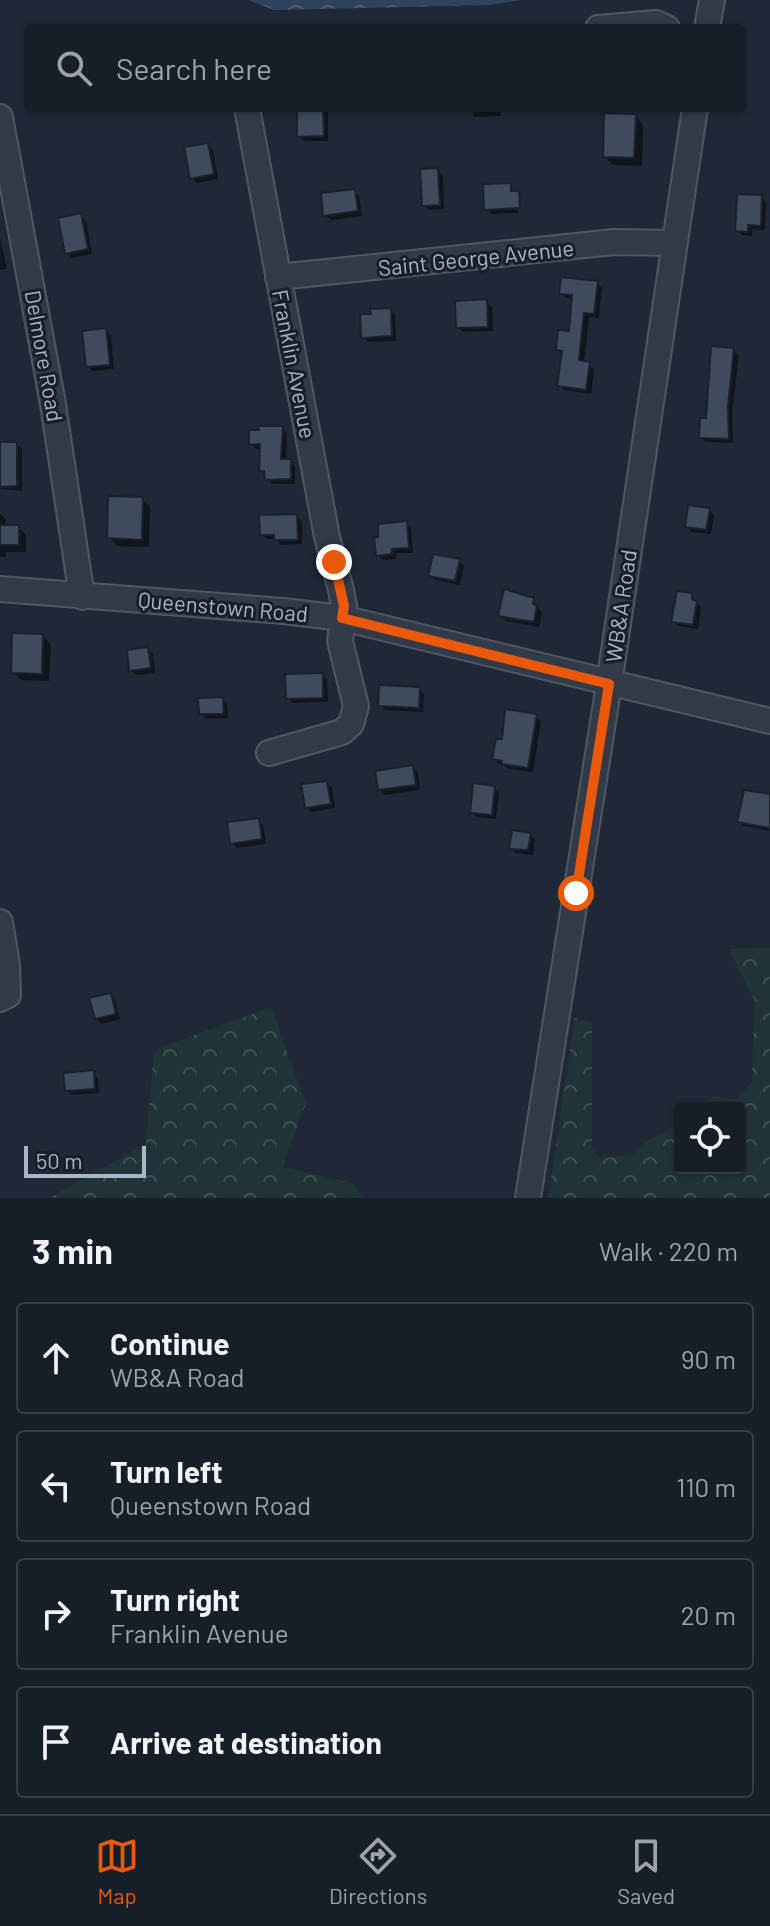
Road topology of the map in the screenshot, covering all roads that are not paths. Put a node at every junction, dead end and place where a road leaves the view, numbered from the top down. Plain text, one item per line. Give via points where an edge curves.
1 (712, 0) edge
2 (708, 24) edge
3 (248, 112) edge
4 (694, 112) edge
5 (0, 117) edge
6 (674, 243) junction
7 (278, 277) junction
8 (0, 589) edge
9 (82, 597) junction
10 (342, 618) junction
11 (609, 684) junction
12 (770, 721) edge
13 (269, 753) dead end
14 (0, 922) edge
15 (4, 997) edge
16 (528, 1198) edge

1 - 2 street
3 - 7 street, Franklin Avenue
4 - 6 street, WB&A Road
5 - 9 street, Delmore Road
6 - 7 street, Saint George Avenue via 614,242
6 - 11 street, WB&A Road
7 - 10 street, Franklin Avenue via 341,590
8 - 9 street, Queenstown Road
9 - 10 street, Queenstown Road
10 - 11 street, Queenstown Road
10 - 13 street, Franklin Avenue via 340,641 356,706 351,724 338,734
11 - 12 street, Queenstown Road
11 - 16 street, WB&A Road
14 - 15 street via 7,965

